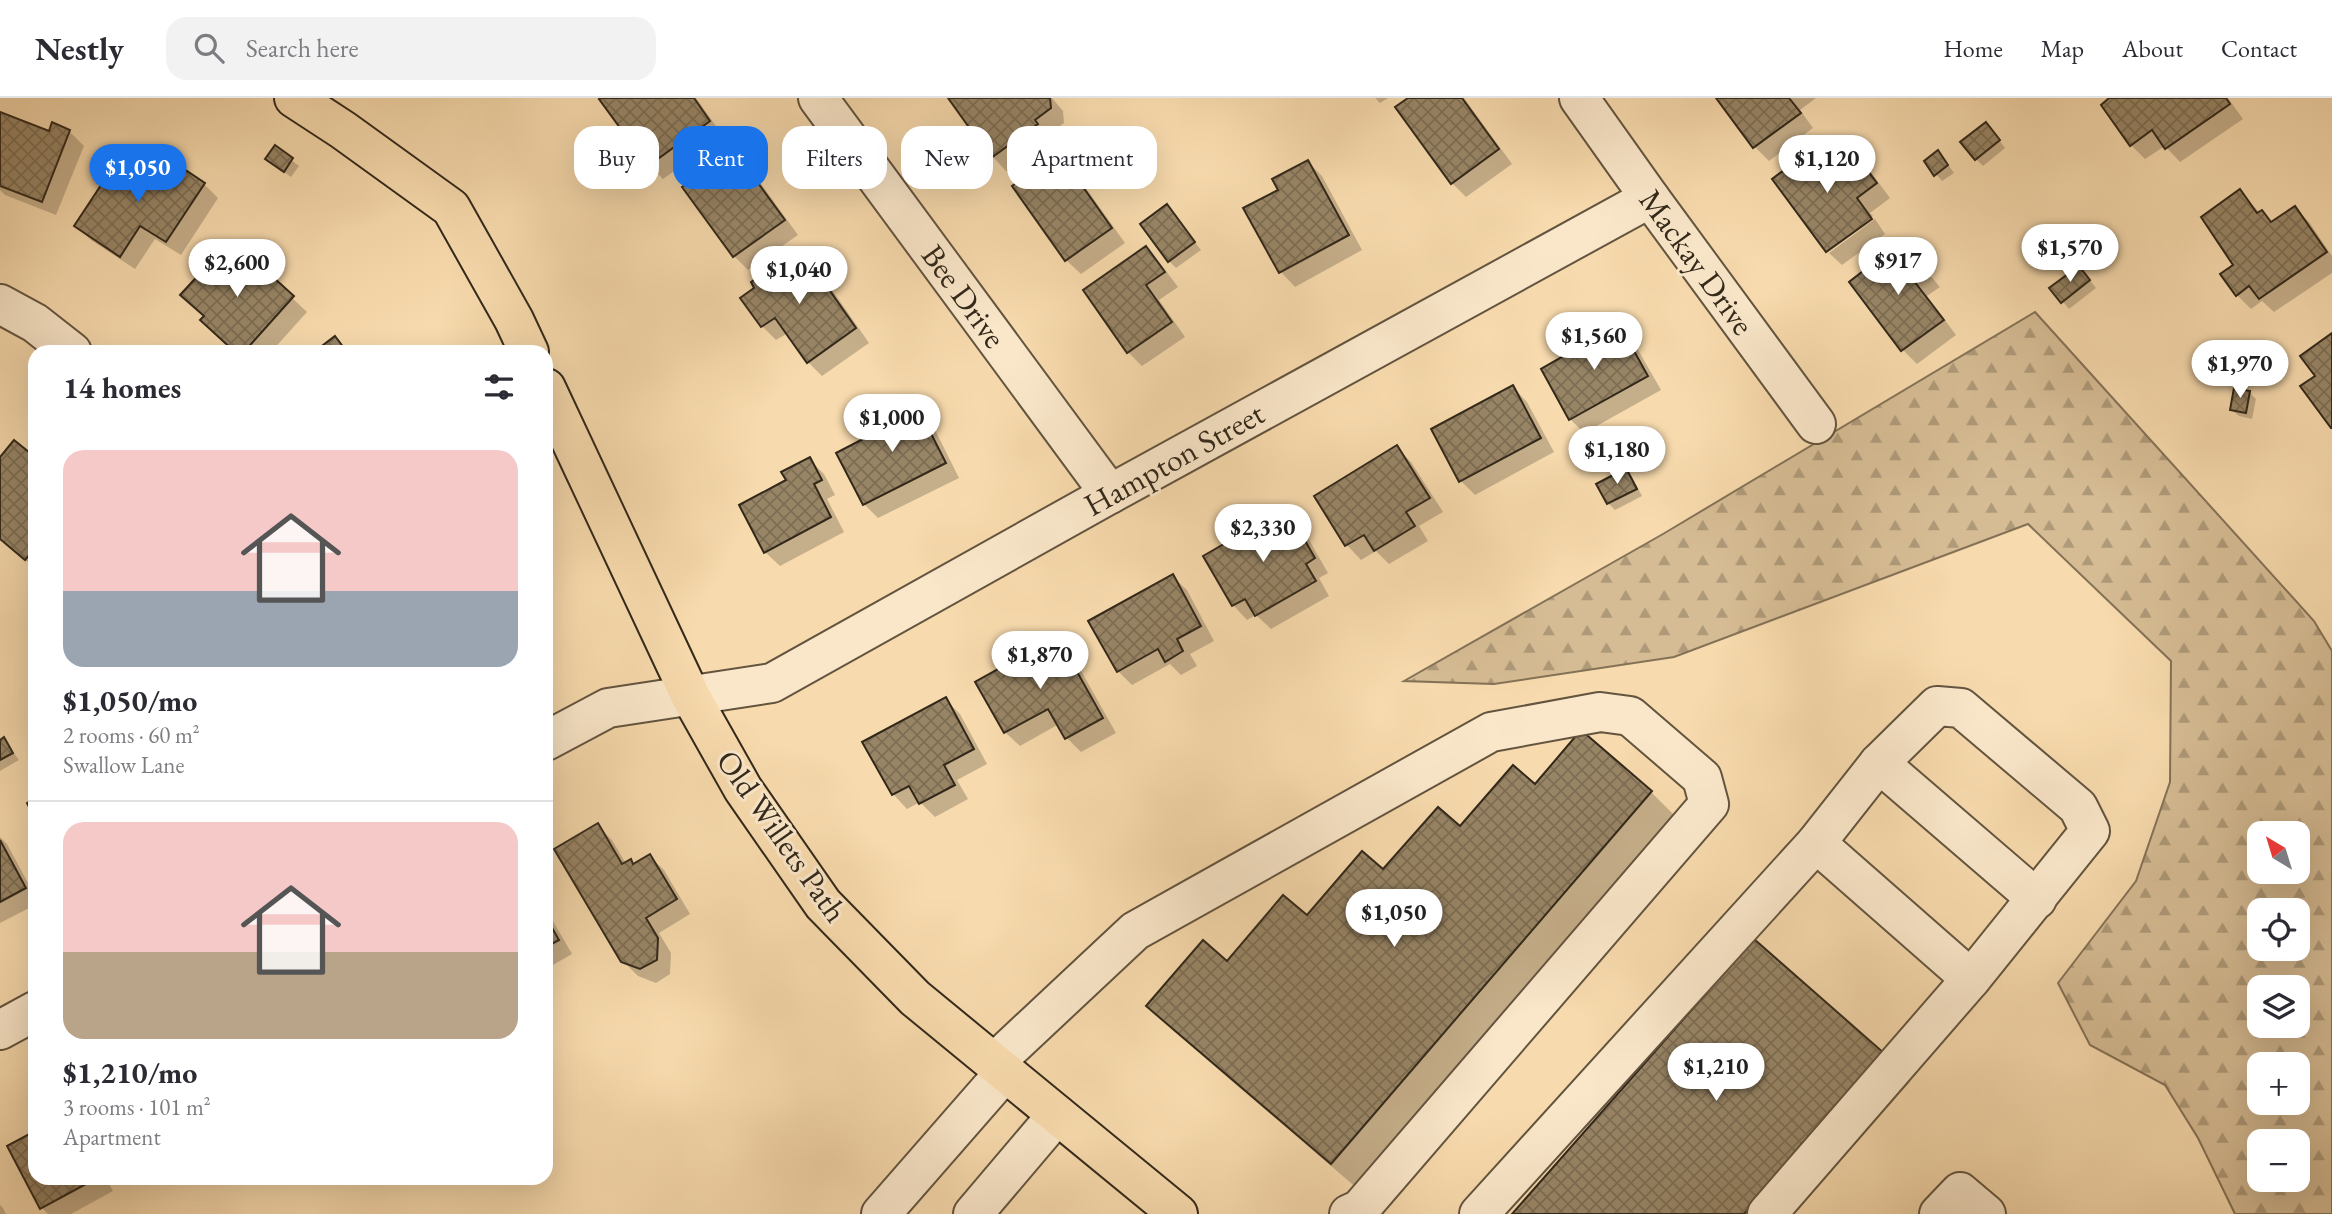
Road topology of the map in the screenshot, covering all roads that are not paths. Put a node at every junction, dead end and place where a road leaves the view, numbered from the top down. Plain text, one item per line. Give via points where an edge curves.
1 (294, 98) edge
2 (818, 98) edge
3 (1579, 98) edge
4 (1650, 198) junction
5 (0, 304) edge
6 (63, 345) edge
7 (526, 345) edge
8 (553, 403) edge
9 (1816, 424) dead end
10 (1110, 494) junction
11 (690, 695) junction
12 (553, 737) edge
13 (1879, 764) junction
14 (1816, 843) junction
15 (2037, 898) junction
16 (1971, 979) junction
17 (28, 1015) edge
18 (0, 1030) edge
19 (999, 1067) junction
20 (1057, 1115) junction
21 (881, 1214) edge
22 (973, 1214) edge
23 (1178, 1214) edge
24 (1349, 1214) edge
25 (1479, 1214) edge
26 (1768, 1214) edge
27 (1939, 1214) edge
28 (1986, 1214) edge

1 - 7 main road via 451,208
2 - 10 street, Bee Drive
3 - 4 street, Mackay Drive
4 - 9 street, Mackay Drive
4 - 10 street, Hampton Street
5 - 6 street
8 - 11 main road, Old Willets Path
10 - 11 street, Hampton Street via 772,683
11 - 12 street, Hampton Street via 608,708
11 - 19 main road, Old Willets Path via 743,789 823,904 915,998
13 - 14 street
13 - 15 street
13 - 15 street via 1937,706 1961,708 2078,807 2090,831
14 - 16 street
14 - 25 street
15 - 16 street
16 - 26 street
17 - 18 street
19 - 20 main road, Old Willets Path
19 - 21 street
19 - 24 street via 1135,931 1491,732 1600,712 1630,716 1702,778 1709,804 1360,1209
20 - 22 street
20 - 23 main road, Old Willets Path
27 - 28 street via 1960,1192

